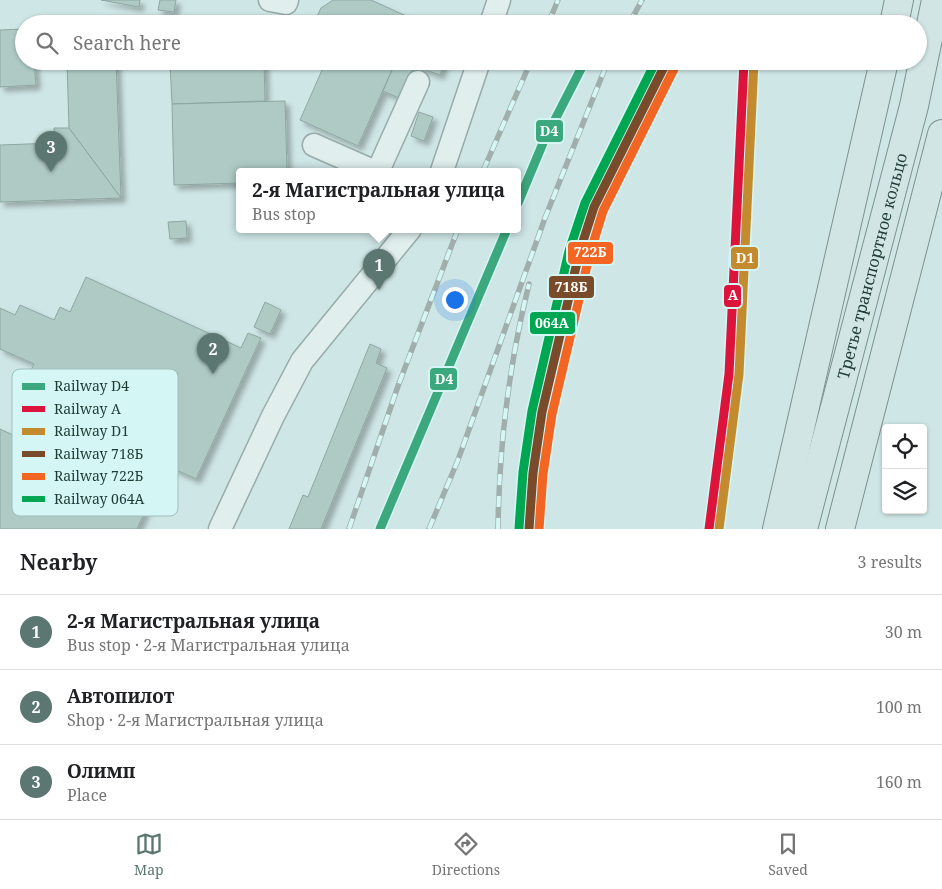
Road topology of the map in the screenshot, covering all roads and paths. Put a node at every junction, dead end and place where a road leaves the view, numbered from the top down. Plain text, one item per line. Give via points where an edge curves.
1 (270, 0) edge
2 (287, 0) edge
3 (499, 0) edge
4 (899, 0) edge
5 (936, 0) edge
6 (494, 15) edge
7 (896, 15) edge
8 (927, 43) edge
9 (476, 70) edge
10 (882, 70) edge
11 (921, 70) edge
12 (418, 82) dead end
13 (942, 134) edge
14 (314, 145) dead end
15 (366, 168) edge
16 (379, 168) edge
17 (443, 168) edge
18 (407, 233) edge
19 (220, 529) edge
20 (777, 529) edge
21 (803, 529) edge
22 (840, 529) edge

1 - 2 street via 286,3
3 - 6 street
4 - 7 main road
5 - 8 main road, Третье транспортное кольцо
9 - 17 street
10 - 20 main road
11 - 21 main road, Третье транспортное кольцо
12 - 16 street
13 - 22 main road
14 - 15 street
18 - 19 street via 302,361

